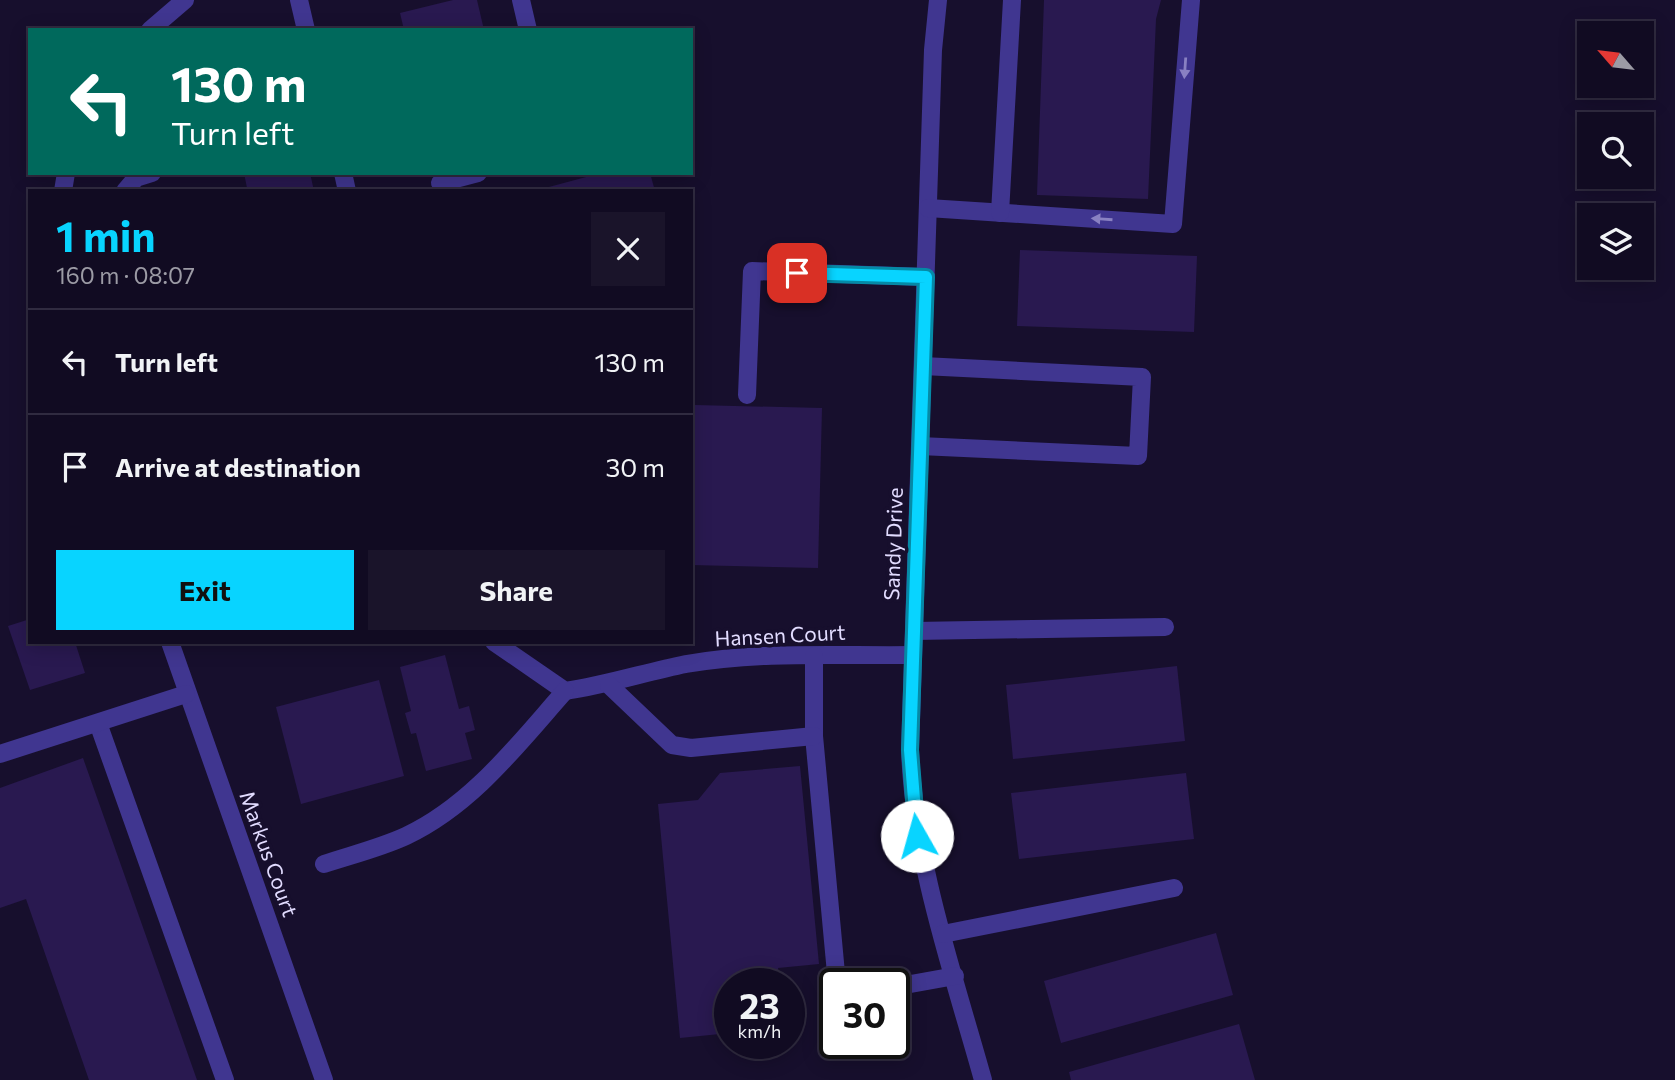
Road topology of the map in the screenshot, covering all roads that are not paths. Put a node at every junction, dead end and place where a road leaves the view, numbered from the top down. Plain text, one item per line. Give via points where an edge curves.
1 (185, 0) edge
2 (299, 0) edge
3 (520, 0) edge
4 (938, 0) edge
5 (1012, 0) edge
6 (1191, 0) edge
7 (152, 28) edge
8 (306, 28) edge
9 (527, 28) edge
10 (146, 175) edge
11 (470, 175) edge
12 (440, 183) dead end
13 (127, 189) edge
14 (928, 208) junction
15 (1000, 213) junction
16 (926, 277) junction
17 (923, 366) junction
18 (747, 395) dead end
19 (920, 446) junction
20 (1166, 627) dead end
21 (914, 631) junction
22 (171, 644) edge
23 (497, 644) edge
24 (913, 655) junction
25 (814, 656) junction
26 (609, 685) junction
27 (565, 691) junction
28 (186, 694) junction
29 (98, 723) junction
30 (814, 736) junction
31 (0, 754) edge
32 (324, 864) dead end
33 (1174, 888) dead end
34 (943, 934) junction
35 (836, 968) edge
36 (955, 976) junction
37 (910, 984) edge
38 (225, 1080) edge
39 (324, 1080) edge
40 (984, 1080) edge

1 - 7 street
2 - 8 street
3 - 9 street
4 - 14 street, Sandy Drive
5 - 15 street
6 -> 15 street via 1173,224
10 - 13 street
11 - 12 street
14 - 15 street
14 - 16 street, Sandy Drive
16 - 17 street, Sandy Drive
16 - 18 street via 752,271
17 - 19 street, Sandy Drive
17 - 19 street via 1142,377 1138,456
19 - 21 street, Sandy Drive
20 - 21 street
21 - 24 street, Sandy Drive
22 - 28 street, Markus Court
23 - 27 street
24 - 25 street, Hansen Court
24 - 34 street, Sandy Drive via 911,790 917,836
25 - 26 street, Hansen Court via 745,657 685,665
25 - 30 street
26 - 27 street, Hansen Court
26 - 30 street via 672,745 691,748
27 - 32 street via 491,775 455,805 407,836
28 - 29 street
28 - 39 street, Markus Court
29 - 31 street
29 - 38 street
30 - 35 street
33 - 34 street
34 - 36 street, Sandy Drive
36 - 37 street
36 - 40 street, Sandy Drive

